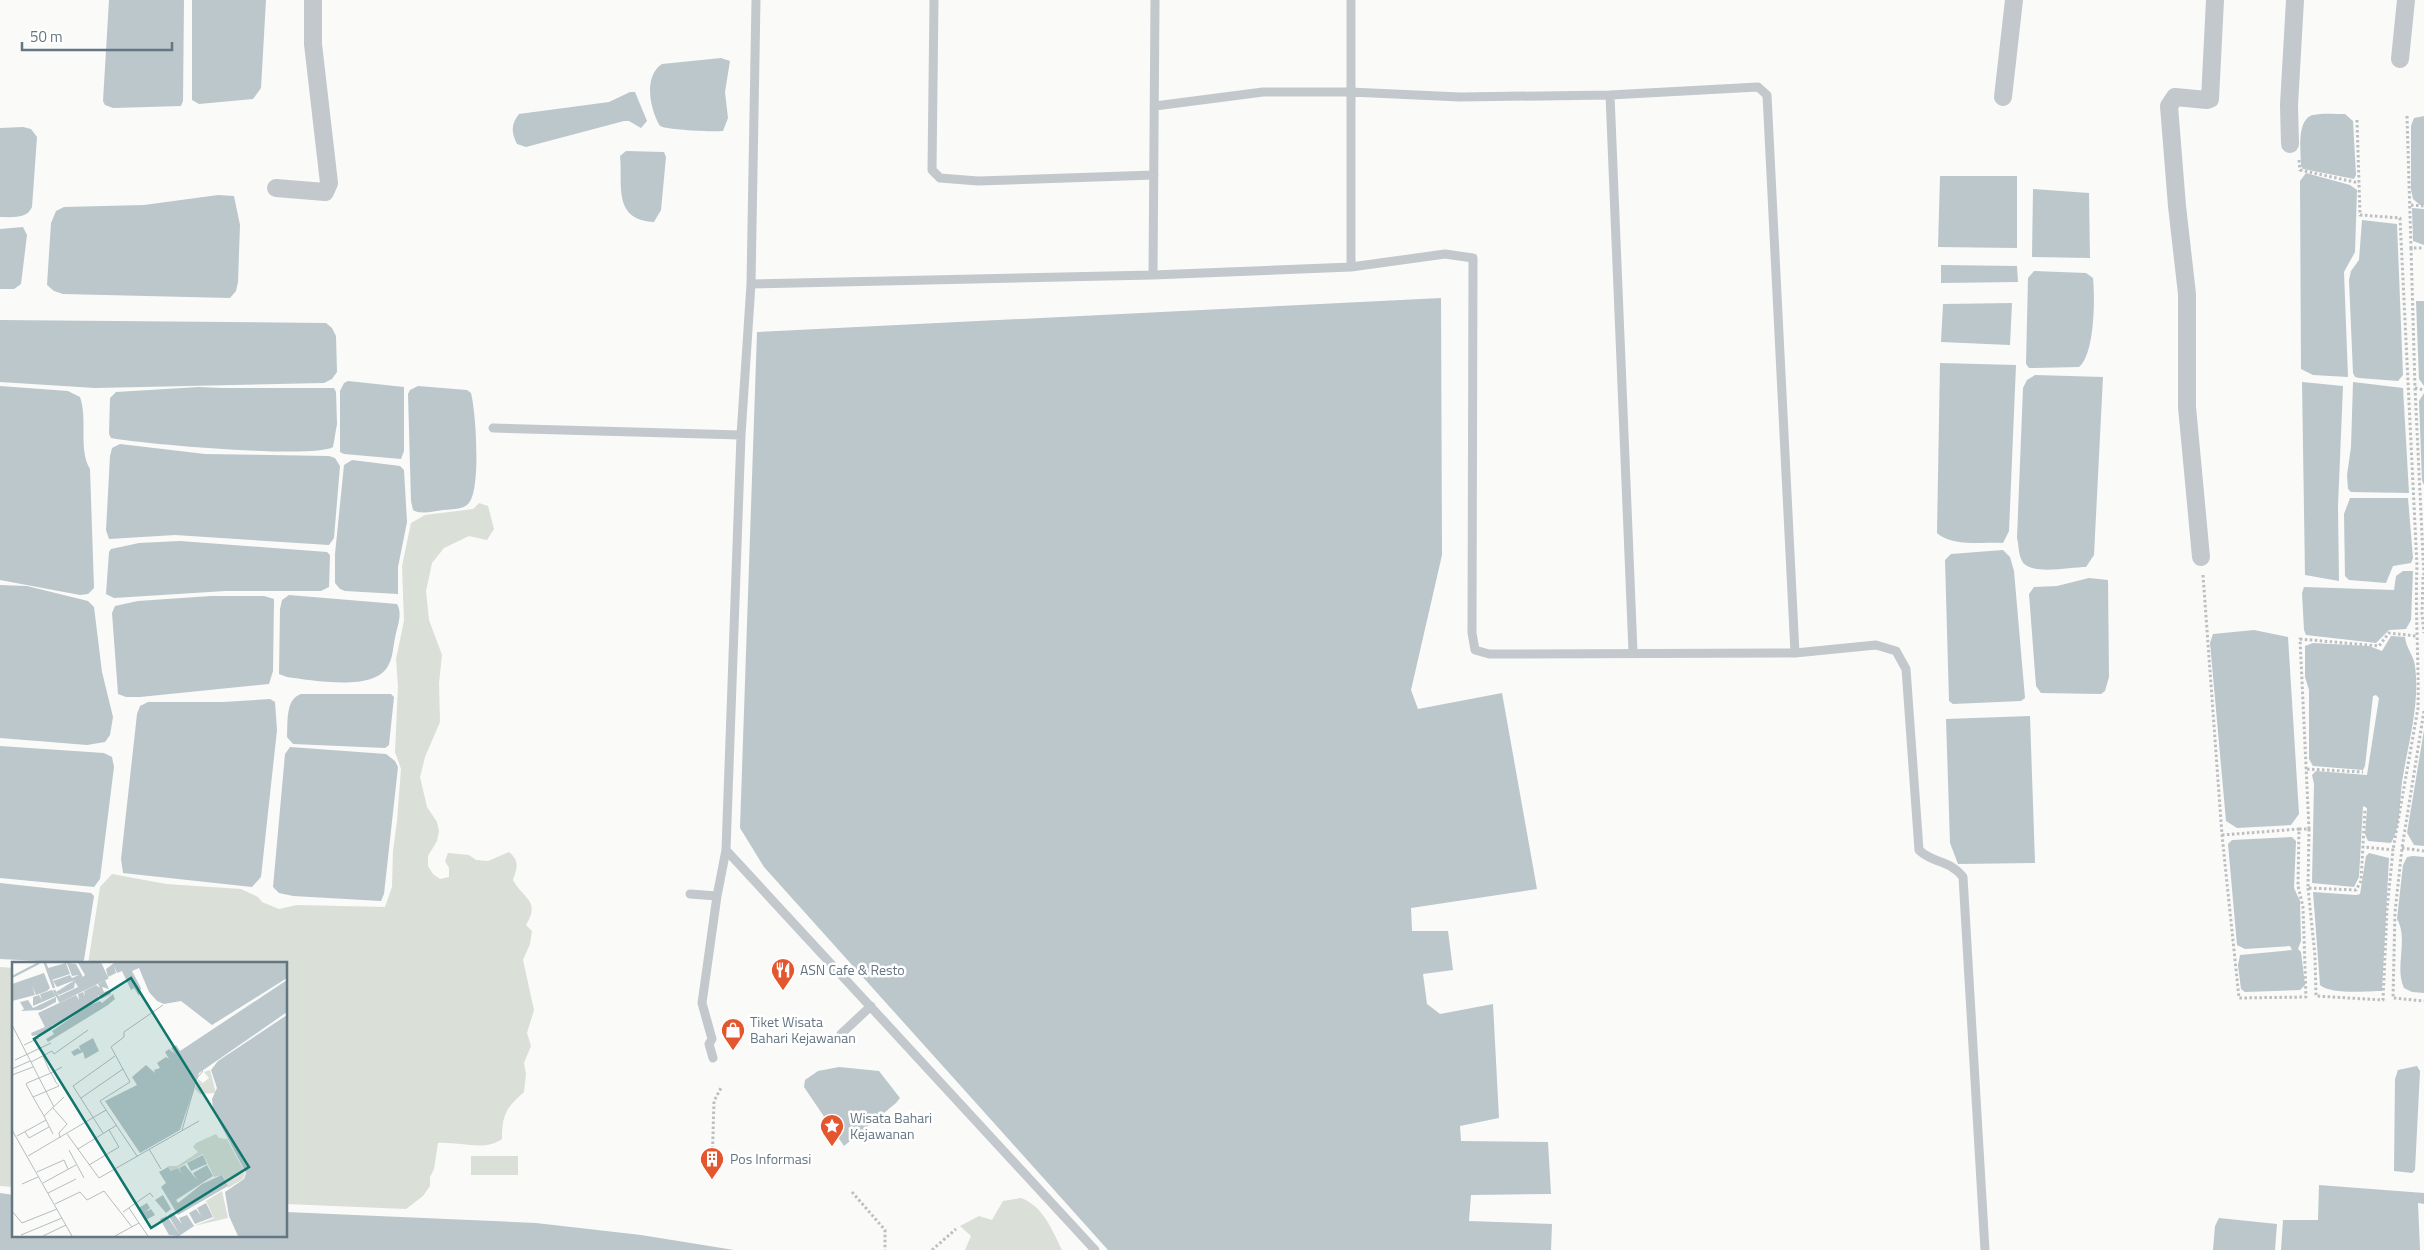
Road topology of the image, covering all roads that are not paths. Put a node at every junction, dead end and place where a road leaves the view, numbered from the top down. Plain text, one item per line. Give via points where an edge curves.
1 (313, 0) edge
2 (756, 0) edge
3 (934, 0) edge
4 (1155, 0) edge
5 (1351, 0) edge
6 (2014, 0) edge
7 (2215, 0) edge
8 (2295, 0) edge
9 (2406, 0) edge
10 (2400, 59) dead end
11 (1350, 92) junction
12 (1610, 95) junction
13 (2003, 96) dead end
14 (1155, 106) junction
15 (2294, 148) road end
16 (1154, 176) junction
17 (276, 188) dead end
18 (1352, 266) junction
19 (1153, 275) junction
20 (751, 284) junction
21 (493, 428) dead end
22 (741, 435) junction
23 (2201, 557) road end
24 (1633, 652) junction
25 (1796, 653) junction
26 (726, 850) junction
27 (690, 894) dead end
28 (717, 896) junction
29 (870, 1006) junction
30 (841, 1034) dead end
31 (713, 1058) dead end
32 (1096, 1250) edge
33 (1986, 1250) edge

1 - 17 street via 314,44 329,183 325,192
2 - 20 lane
3 - 16 lane via 932,170 940,178 978,181
4 - 14 lane
5 - 11 lane
6 - 13 street
7 - 23 street via 2210,98 2175,97 2169,106 2187,294 2187,407
8 - 15 street via 2289,105
9 - 10 street
11 - 12 lane via 1460,97
11 - 14 lane via 1263,92
11 - 18 lane
12 - 24 lane
12 - 25 lane via 1758,87 1767,95
14 - 16 lane
16 - 19 lane
18 - 19 lane
18 - 24 lane via 1445,254 1473,258 1472,633 1475,650 1489,654
19 - 20 lane
20 - 22 lane
21 - 22 lane
22 - 26 lane
24 - 25 lane
25 - 33 lane via 1876,645 1896,651 1906,669 1919,850 1949,864 1964,877
26 - 28 lane
26 - 29 lane
27 - 28 lane
28 - 31 lane via 702,1003 712,1039 709,1044
29 - 30 lane
29 - 32 lane

